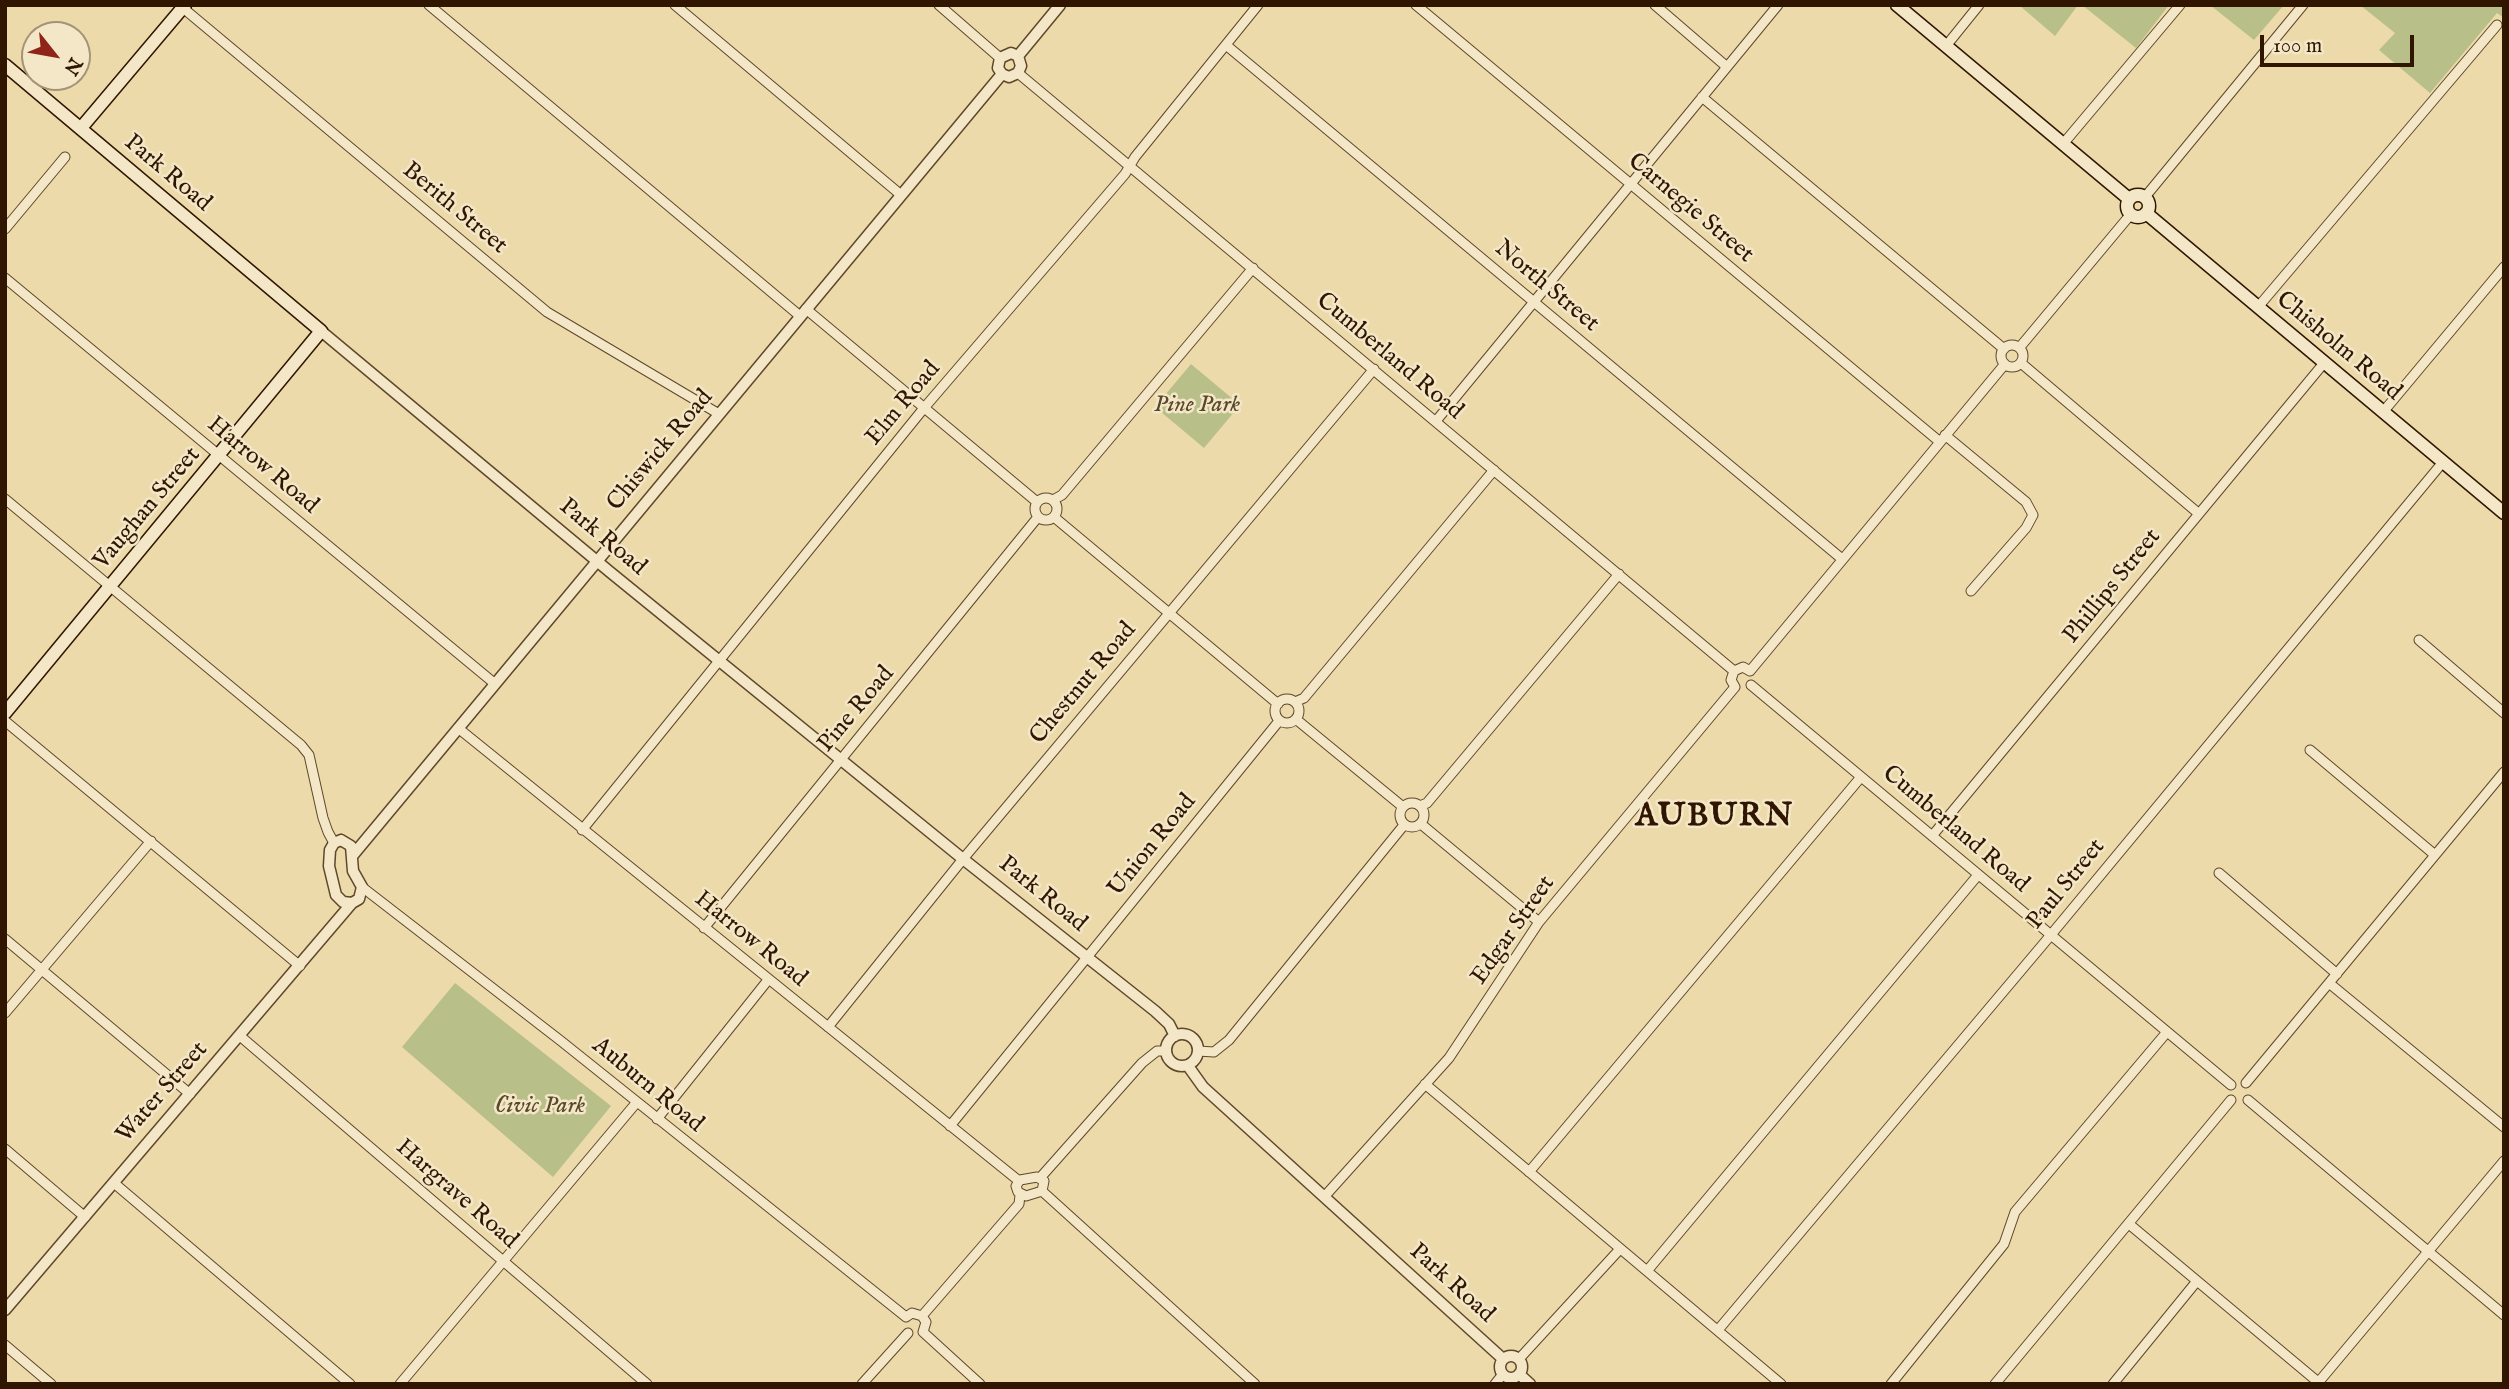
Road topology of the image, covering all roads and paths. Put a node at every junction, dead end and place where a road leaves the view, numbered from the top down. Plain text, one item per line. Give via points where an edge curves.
1 (429, 5) edge
2 (675, 5) edge
3 (939, 5) edge
4 (1060, 5) edge
5 (1258, 5) edge
6 (1416, 5) edge
7 (1655, 5) edge
8 (1778, 5) edge
9 (1897, 5) edge
10 (1979, 5) edge
11 (2180, 5) edge
12 (2303, 5) edge
13 (184, 6) edge
14 (2497, 25) dead end
15 (1226, 45) junction
16 (1945, 46) junction
17 (1018, 56) junction
18 (1000, 58) junction
19 (5, 65) edge
20 (1727, 66) junction
21 (1018, 73) junction
22 (1002, 74) junction
23 (1702, 97) junction
24 (80, 128) junction
25 (2063, 144) junction
26 (65, 158) dead end
27 (1130, 165) junction
28 (1630, 184) junction
29 (901, 195) junction
30 (2145, 197) junction
31 (2129, 199) junction
32 (2146, 213) junction
33 (2131, 214) junction
34 (5, 229) edge
35 (2504, 267) edge
36 (1253, 268) junction
37 (5, 278) edge
38 (1534, 303) junction
39 (2258, 307) junction
40 (803, 312) junction
41 (321, 331) junction
42 (2020, 347) junction
43 (2004, 349) junction
44 (2021, 363) junction
45 (2324, 363) junction
46 (2005, 364) junction
47 (1374, 369) junction
48 (924, 408) junction
49 (2383, 412) junction
50 (719, 414) junction
51 (1436, 421) junction
52 (1943, 439) junction
53 (220, 456) junction
54 (2443, 462) junction
55 (1494, 470) junction
56 (5, 499) edge
57 (1053, 500) junction
58 (1037, 502) junction
59 (2198, 513) junction
60 (2504, 513) edge
61 (1038, 517) junction
62 (1054, 517) junction
63 (1842, 559) junction
64 (596, 561) junction
65 (1619, 574) junction
66 (110, 586) junction
67 (1971, 592) dead end
68 (1168, 612) junction
69 (2419, 640) dead end
70 (718, 660) junction
71 (1734, 671) junction
72 (1750, 671) junction
73 (494, 683) junction
74 (1751, 685) junction
75 (1735, 687) junction
76 (1296, 702) junction
77 (1278, 704) junction
78 (5, 713) edge
79 (2504, 713) edge
80 (1297, 720) junction
81 (5, 721) edge
82 (1279, 721) junction
83 (458, 728) junction
84 (2311, 750) dead end
85 (841, 760) junction
86 (2504, 772) edge
87 (1861, 777) junction
88 (1420, 806) junction
89 (1403, 807) junction
90 (1421, 824) junction
91 (1404, 825) junction
92 (582, 830) junction
93 (1932, 836) junction
94 (151, 841) junction
95 (334, 843) junction
96 (353, 855) junction
97 (2435, 855) junction
98 (963, 859) junction
99 (2219, 873) dead end
100 (1978, 875) junction
101 (362, 887) junction
102 (352, 903) junction
103 (1539, 922) junction
104 (704, 928) junction
105 (2050, 935) junction
106 (5, 939) edge
107 (1086, 957) junction
108 (300, 966) junction
109 (43, 970) junction
110 (2337, 974) junction
111 (768, 980) junction
112 (2329, 984) junction
113 (5, 1013) edge
114 (828, 1027) junction
115 (2166, 1032) junction
116 (240, 1036) junction
117 (1175, 1036) junction
118 (1166, 1051) junction
119 (1198, 1051) junction
120 (1188, 1066) junction
121 (2246, 1083) junction
122 (1425, 1084) junction
123 (2231, 1085) junction
124 (190, 1094) junction
125 (2231, 1100) junction
126 (2248, 1100) junction
127 (637, 1102) junction
128 (657, 1119) junction
129 (950, 1126) junction
130 (2504, 1127) edge
131 (5, 1149) edge
132 (2504, 1161) edge
133 (1529, 1172) junction
134 (1040, 1178) junction
135 (1019, 1181) junction
136 (114, 1183) junction
137 (1042, 1191) junction
138 (1020, 1195) junction
139 (1324, 1197) junction
140 (85, 1217) junction
141 (2129, 1224) junction
142 (1620, 1248) junction
143 (2427, 1251) junction
144 (502, 1261) junction
145 (1647, 1271) junction
146 (2197, 1282) junction
147 (5, 1310) edge
148 (2504, 1315) edge
149 (922, 1316) junction
150 (906, 1317) junction
151 (1718, 1329) junction
152 (923, 1332) junction
153 (908, 1333) junction
154 (5, 1345) edge
155 (1503, 1359) junction
156 (1518, 1359) junction
157 (1503, 1374) junction
158 (1519, 1374) junction
159 (2317, 1383) edge
160 (51, 1384) edge
161 (350, 1384) edge
162 (400, 1384) edge
163 (647, 1384) edge
164 (862, 1384) edge
165 (980, 1384) edge
166 (1255, 1384) edge
167 (1495, 1384) edge
168 (1530, 1384) edge
169 (1781, 1384) edge
170 (1891, 1384) edge
171 (1995, 1384) edge
172 (2113, 1384) edge

1 - 40 street
2 - 29 street
3 - 18 street
4 - 17 street
5 - 15 street, Elm Road
6 - 28 street, Carnegie Street
7 - 20 street
8 - 20 street
9 - 16 main road
10 - 16 street
11 - 25 street
12 - 30 street
13 - 24 main road
13 - 50 street, Berith Street via 547,312
14 - 39 street
15 - 27 street, Elm Road
15 - 38 street, North Street
16 - 25 main road
17 - 18 street via 1010,53
17 - 21 street
18 - 22 street
19 - 24 main road, Park Road
20 - 23 street
21 - 22 street
21 - 27 street, Cumberland Road
22 - 29 street, Chiswick Road
23 - 28 street
23 - 43 street
24 - 41 main road, Park Road
25 - 31 main road
26 - 34 street
27 - 36 street, Cumberland Road
27 - 48 street, Elm Road
28 - 38 street
28 - 52 street, Carnegie Street
29 - 40 street, Chiswick Road
30 - 31 main road via 2137,194
30 - 32 main road
31 - 33 main road
32 - 33 main road
32 - 39 main road, Chisholm Road
33 - 42 street
35 - 49 street
36 - 47 street, Cumberland Road
36 - 57 street via 1062,495
37 - 53 street, Harrow Road
38 - 51 street
38 - 63 street, North Street
39 - 45 main road, Chisholm Road
40 - 48 street
40 - 50 street, Chiswick Road
41 - 53 main road, Vaughan Street
41 - 64 street, Park Road
42 - 43 street
42 - 44 street
43 - 46 street via 2001,357
44 - 46 street
44 - 59 street
45 - 49 main road, Chisholm Road
45 - 59 street, Phillips Street
46 - 52 street
47 - 51 street, Cumberland Road
47 - 68 street, Chestnut Road
48 - 58 street
48 - 70 street, Elm Road
49 - 54 main road, Chisholm Road
50 - 64 street, Chiswick Road
51 - 55 street, Cumberland Road
52 - 63 street
52 - 67 street, Carnegie Street via 2026,502 2033,515
53 - 66 main road, Vaughan Street
53 - 73 street, Harrow Road
54 - 60 main road, Chisholm Road
54 - 105 street, Paul Street
55 - 65 street, Cumberland Road
55 - 76 street
56 - 66 street
57 - 58 street
57 - 62 street via 1057,508
58 - 61 street
59 - 93 street, Phillips Street
61 - 62 street
61 - 85 street, Pine Road
62 - 68 street
63 - 72 street
64 - 70 street, Park Road
64 - 73 street, Chiswick Road
65 - 71 street, Cumberland Road
65 - 88 street
66 - 78 main road, Vaughan Street
66 - 95 street via 305,749
68 - 77 street
68 - 98 street, Chestnut Road
69 - 79 street
70 - 85 street, Park Road
70 - 92 street, Elm Road
71 - 72 street via 1744,667
71 - 75 street via 1731,680
72 - 74 street
73 - 83 street, Chiswick Road
74 - 75 street
74 - 87 street, Cumberland Road
75 - 103 street, Edgar Street
76 - 77 street via 1284,699
76 - 80 street
77 - 82 street via 1275,715
80 - 82 street via 1290,724
80 - 89 street
81 - 94 street
82 - 107 street, Union Road
83 - 92 street, Harrow Road
83 - 96 street, Chiswick Road
84 - 97 street
85 - 98 street, Park Road
85 - 104 street, Pine Road
86 - 97 street
87 - 93 street, Cumberland Road
87 - 133 street
88 - 89 street via 1409,803
88 - 90 street via 1424,813
89 - 91 street via 1400,818
90 - 91 street via 1414,828
90 - 103 street
91 - 119 street via 1229,1040 1214,1052
92 - 104 street, Harrow Road
93 - 100 street, Cumberland Road
94 - 108 street
94 - 109 street
95 - 96 street via 349,843
95 - 102 street via 328,859 334,890 343,902
96 - 101 street via 353,871
97 - 110 street
98 - 107 street, Park Road
98 - 114 street, Chestnut Road
99 - 110 street
100 - 105 street, Cumberland Road
100 - 145 street
101 - 102 street, Water Street via 359,899
101 - 127 street, Auburn Road
102 - 108 street, Water Street
103 - 122 street, Edgar Street via 1471,1029
104 - 111 street, Harrow Road
105 - 115 street, Cumberland Road
105 - 151 street, Paul Street
106 - 109 street
107 - 117 street, Park Road via 1155,1011
107 - 129 street, Union Road
108 - 116 street, Water Street
109 - 113 street
109 - 124 street
110 - 112 street
111 - 114 street, Harrow Road
111 - 128 street
112 - 121 street
112 - 130 street
114 - 129 street, Harrow Road
115 - 123 street, Cumberland Road
115 - 170 street via 2015,1212 2004,1244
116 - 124 street, Water Street
116 - 144 street, Hargrave Road
117 - 118 street
117 - 119 street via 1191,1037
118 - 120 street via 1174,1064
118 - 134 street via 1157,1051 1142,1063
119 - 120 street
120 - 139 street, Park Road via 1203,1087
121 - 123 street
121 - 126 street via 2251,1093
122 - 133 street
122 - 139 street, Edgar Street
123 - 125 street
124 - 136 street, Water Street
125 - 126 street
125 - 141 street
126 - 143 street
127 - 128 street, Auburn Road
127 - 144 street
128 - 150 street, Auburn Road
129 - 135 street, Harrow Road
131 - 140 street
132 - 143 street
133 - 142 street
134 - 135 street
134 - 137 street
135 - 138 street
136 - 140 street, Water Street
136 - 161 street
137 - 138 street
137 - 166 street
138 - 149 street via 1019,1204
139 - 155 street, Park Road
140 - 147 street, Water Street
141 - 146 street
141 - 171 street
142 - 145 street
142 - 156 street
143 - 148 street
143 - 159 street
144 - 162 street
144 - 163 street, Hargrave Road
145 - 151 street
146 - 159 street
146 - 172 street
149 - 150 street via 912,1313
149 - 152 street via 926,1322
150 - 153 street
151 - 169 street
152 - 153 street
152 - 165 street
153 - 164 street
154 - 160 street
155 - 156 street
155 - 157 street
156 - 158 street
157 - 158 street
157 - 167 street
158 - 168 street

